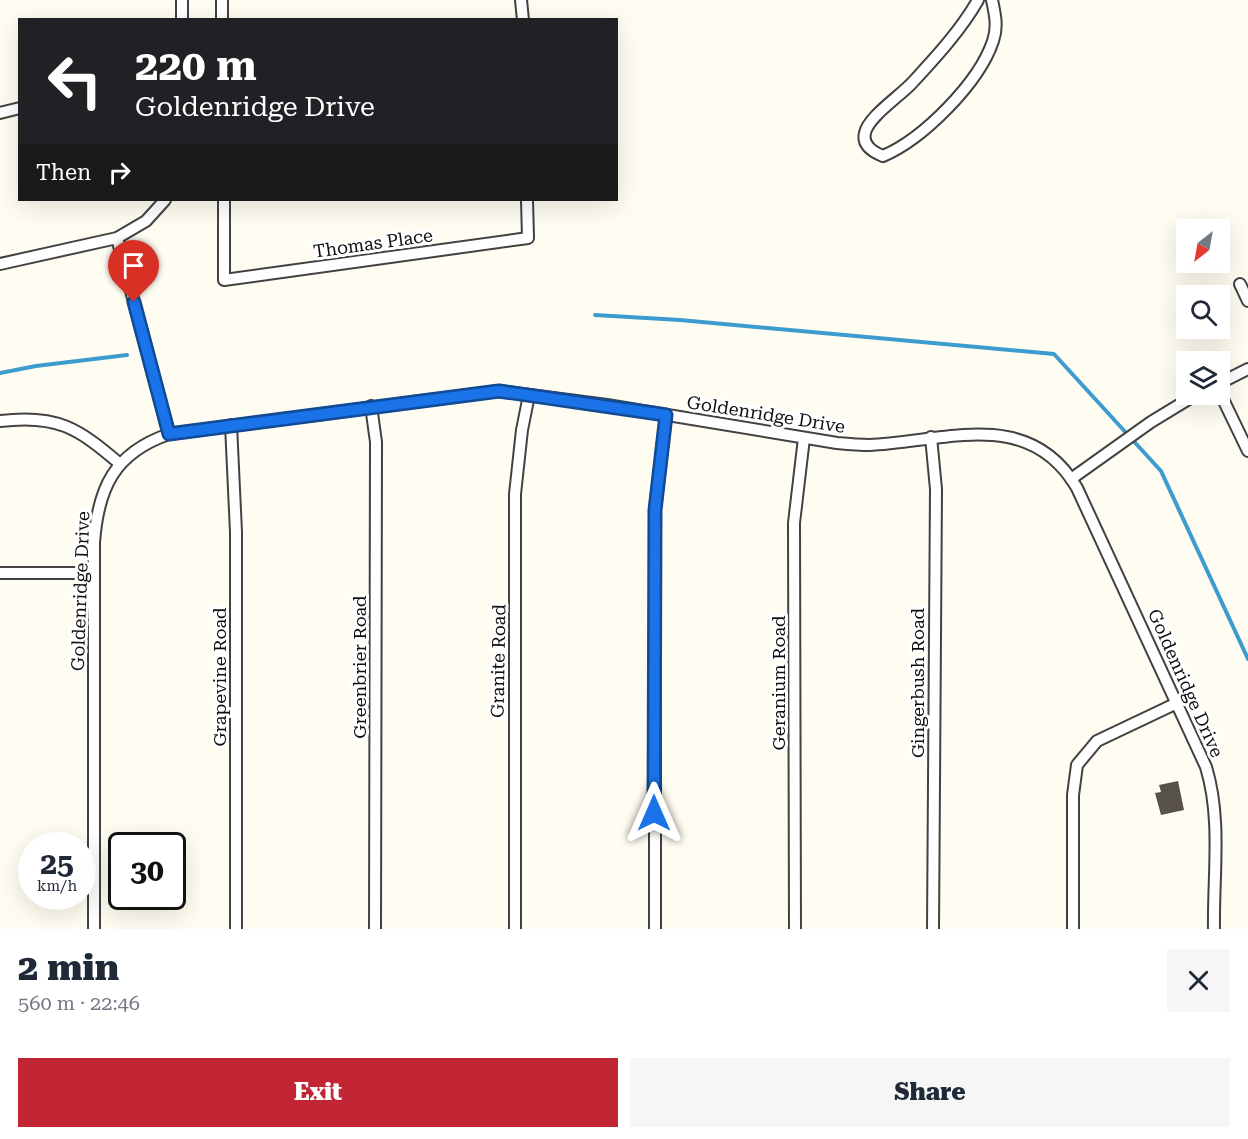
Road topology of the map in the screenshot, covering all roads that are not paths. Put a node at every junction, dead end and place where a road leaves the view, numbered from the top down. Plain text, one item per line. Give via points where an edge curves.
1 (182, 0) edge
2 (222, 0) edge
3 (521, 0) edge
4 (978, 0) edge
5 (992, 0) edge
6 (182, 18) edge
7 (222, 18) edge
8 (523, 18) edge
9 (18, 108) edge
10 (0, 113) edge
11 (164, 201) edge
12 (224, 201) edge
13 (527, 201) edge
14 (117, 238) junction
15 (0, 264) edge
16 (1240, 284) dead end
17 (1248, 301) edge
18 (1248, 369) edge
19 (1230, 378) edge
20 (529, 395) junction
21 (1179, 405) edge
22 (1226, 405) edge
23 (371, 406) junction
24 (666, 415) junction
25 (0, 422) edge
26 (231, 424) junction
27 (169, 434) junction
28 (931, 437) junction
29 (804, 438) junction
30 (1248, 451) edge
31 (120, 464) junction
32 (1071, 479) junction
33 (0, 573) edge
34 (94, 573) junction
35 (1177, 703) junction
36 (94, 929) edge
37 (236, 929) edge
38 (375, 929) edge
39 (515, 929) edge
40 (655, 929) edge
41 (795, 929) edge
42 (933, 929) edge
43 (1073, 929) edge
44 (1214, 929) edge

1 - 6 street
2 - 7 street
3 - 8 street
4 - 5 street via 911,83 868,124 864,136 874,153 883,156 901,149 943,112 974,75 993,42 997,22
9 - 10 street
11 - 14 street via 146,221
12 - 13 street, Thomas Place via 224,280 528,238
14 - 15 street
14 - 27 street
16 - 17 street
18 - 19 street
20 - 23 street, Goldenridge Drive via 485,392
20 - 24 street, Goldenridge Drive
20 - 39 street, Granite Road via 515,494
21 - 32 street
22 - 30 street
23 - 26 street, Goldenridge Drive
23 - 38 street, Greenbrier Road via 376,442
24 - 29 street, Goldenridge Drive
24 - 40 street via 655,510
25 - 31 street via 36,419 64,424 86,435
26 - 27 street, Goldenridge Drive
26 - 37 street, Grapevine Road via 236,532
27 - 31 street, Goldenridge Drive via 137,449
28 - 29 street, Goldenridge Drive via 868,445
28 - 32 street, Goldenridge Drive via 990,433 1011,437 1043,453
28 - 42 street, Gingerbush Road via 936,489
29 - 41 street, Geranium Road via 794,523
31 - 34 street, Goldenridge Drive via 96,514
32 - 35 street, Goldenridge Drive
33 - 34 street
34 - 36 street, Goldenridge Drive
35 - 43 street via 1097,741 1077,765 1073,795
35 - 44 street, Goldenridge Drive via 1211,782

